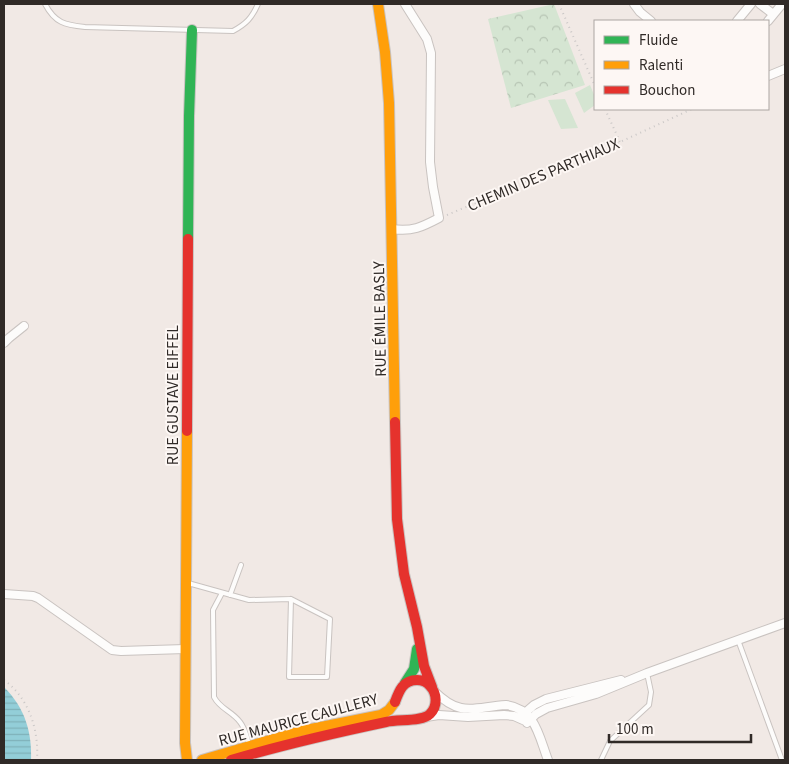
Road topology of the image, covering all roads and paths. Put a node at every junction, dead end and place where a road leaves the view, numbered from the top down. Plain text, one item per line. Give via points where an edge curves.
1 (45, 4) edge
2 (258, 4) edge
3 (378, 4) edge
4 (405, 4) edge
5 (559, 4) edge
6 (634, 4) edge
7 (751, 4) edge
8 (760, 4) edge
9 (782, 4) edge
10 (773, 14) junction
11 (651, 20) edge
12 (738, 20) edge
13 (769, 20) edge
14 (192, 30) junction
15 (785, 69) edge
16 (769, 76) edge
17 (594, 84) edge
18 (605, 110) edge
19 (690, 110) edge
20 (620, 142) junction
21 (439, 218) junction
22 (392, 229) junction
23 (24, 326) dead end
24 (4, 343) edge
25 (241, 564) dead end
26 (186, 583) junction
27 (222, 593) junction
28 (4, 594) edge
29 (230, 595) junction
30 (291, 599) junction
31 (785, 623) edge
32 (418, 633) junction
33 (737, 640) junction
34 (185, 649) junction
35 (647, 673) junction
36 (4, 680) edge
37 (405, 683) junction
38 (433, 689) junction
39 (396, 699) junction
40 (522, 715) junction
41 (426, 717) junction
42 (410, 718) junction
43 (529, 721) junction
44 (252, 754) edge
45 (228, 758) edge
46 (37, 760) edge
47 (187, 760) edge
48 (202, 760) edge
49 (548, 760) edge
50 (601, 760) edge
51 (782, 760) edge

1 - 14 lane via 54,17 67,25
2 - 14 lane via 244,25 233,30
3 - 22 street, RUE ÉMILE BASLY via 389,91
4 - 21 street via 431,53 430,169
5 - 17 path
6 - 11 street
7 - 12 street
8 - 10 street
9 - 10 street
10 - 13 street
14 - 26 street, RUE GUSTAVE EIFFEL
15 - 16 street
18 - 20 path
19 - 20 path, CHEMIN DES PARTHIAUX
20 - 21 path, CHEMIN DES PARTHIAUX
21 - 22 street via 414,229
22 - 32 street, RUE ÉMILE BASLY via 397,519 404,574
23 - 24 street
25 - 29 lane
26 - 27 lane
26 - 34 street, RUE GUSTAVE EIFFEL
27 - 29 lane
27 - 44 lane via 213,610 214,697 242,723
28 - 34 street via 38,598 112,650
29 - 30 lane via 249,600
30 - 30 lane via 289,677 327,677 330,619
31 - 33 street
32 - 37 street, RUE ÉMILE BASLY via 415,664
32 - 38 street, RUE ÉMILE BASLY via 424,666
33 - 35 street
33 - 51 lane
34 - 47 street, RUE GUSTAVE EIFFEL via 184,742
35 - 40 street via 546,699
35 - 43 street via 596,694 547,708
35 - 50 lane via 651,692 648,704 610,741
36 - 46 path via 27,707 36,738
37 - 38 street, RUE MAURICE CAULLERY via 418,680
37 - 39 street, RUE MAURICE CAULLERY
38 - 40 street, RUE MAURICE CAULLERY via 460,708 473,710 506,705 516,707
38 - 41 street via 436,704
39 - 42 street, RUE MAURICE CAULLERY via 400,712
39 - 44 street, RUE MAURICE CAULLERY via 392,707 381,715 301,731
40 - 41 street, RUE MAURICE CAULLERY
40 - 43 street, RUE MAURICE CAULLERY
41 - 42 street, RUE MAURICE CAULLERY
42 - 44 street, RUE MAURICE CAULLERY
43 - 49 street
44 - 45 street, RUE MAURICE CAULLERY
45 - 48 street, RUE MAURICE CAULLERY

